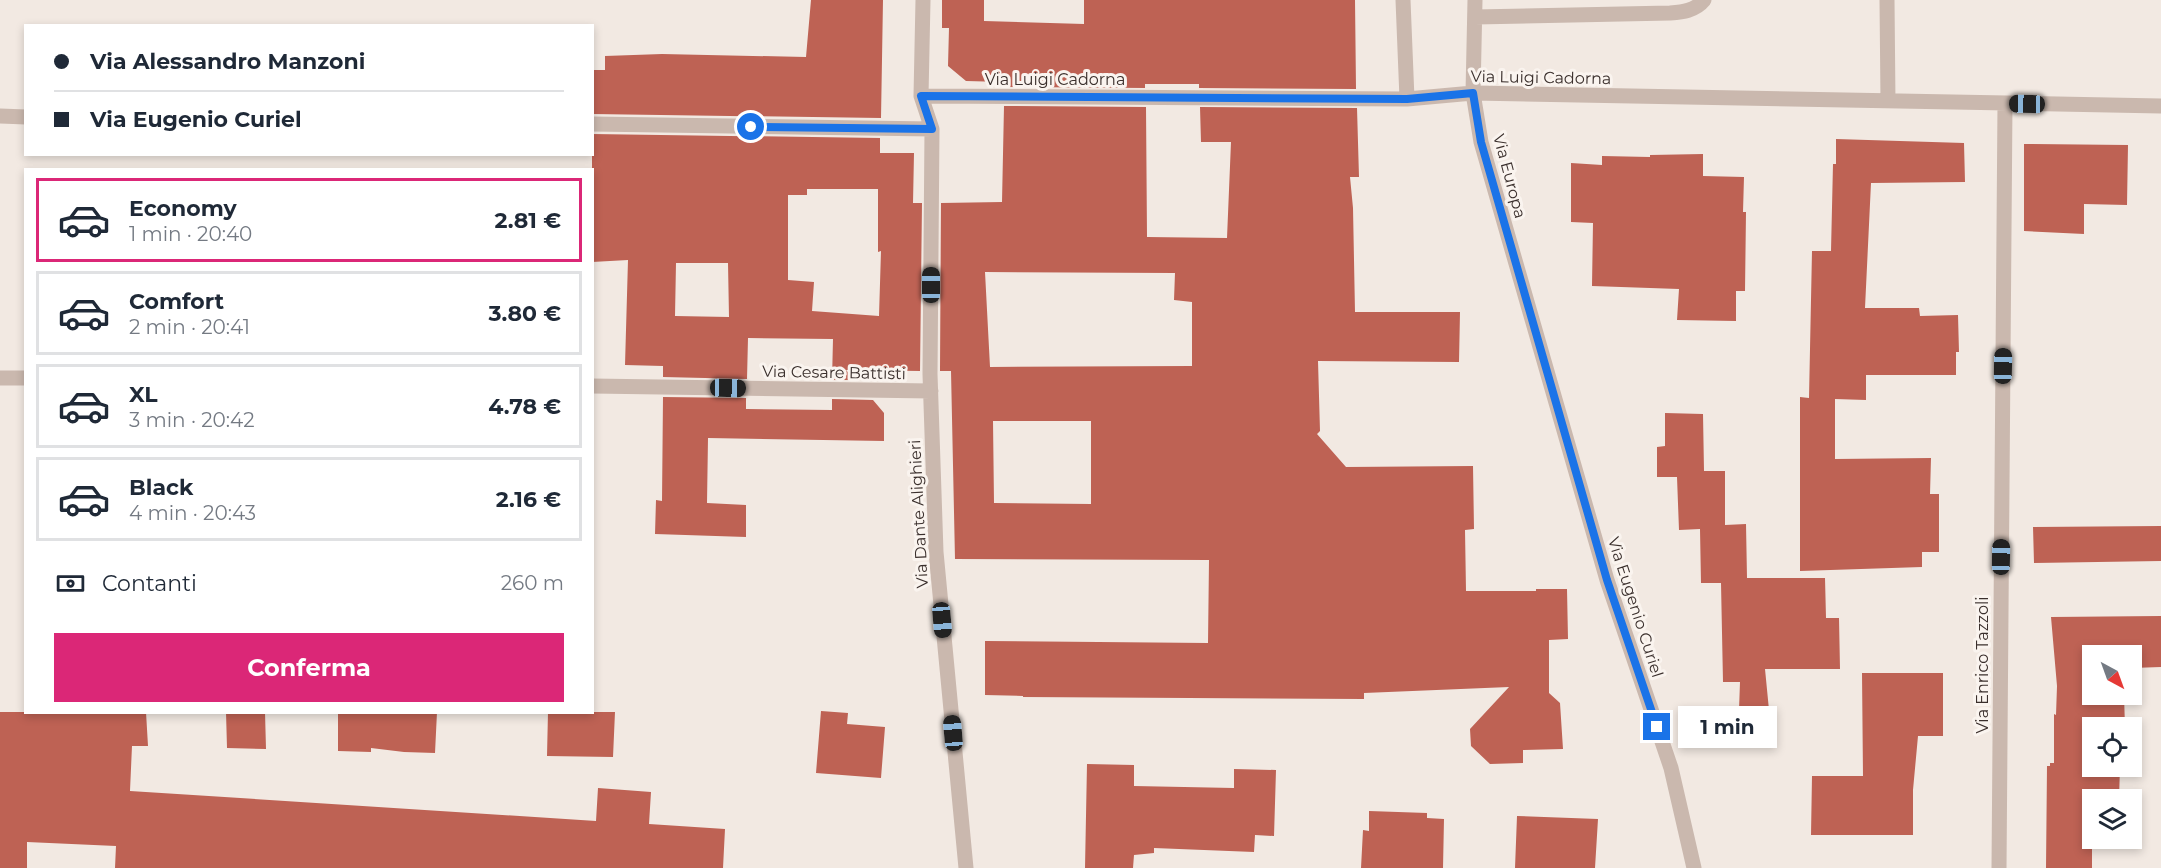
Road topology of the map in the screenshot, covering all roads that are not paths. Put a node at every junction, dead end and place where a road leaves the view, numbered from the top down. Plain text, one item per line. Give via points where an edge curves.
1 (923, 0) edge
2 (1403, 0) edge
3 (1475, 0) edge
4 (1704, 0) edge
5 (1887, 0) edge
6 (1475, 17) junction
7 (1473, 93) junction
8 (921, 96) junction
9 (1407, 99) junction
10 (1888, 101) junction
11 (2005, 103) junction
12 (2161, 106) edge
13 (0, 116) edge
14 (24, 117) edge
15 (594, 124) edge
16 (932, 129) junction
17 (1543, 356) joint
18 (0, 378) edge
19 (24, 378) edge
20 (594, 386) edge
21 (931, 391) junction
22 (966, 868) edge
23 (1695, 868) edge
24 (1998, 868) edge

1 - 8 street, Via Dante Alighieri
2 - 9 street
3 - 6 street, Via Europa
4 - 6 street via 1686,11 1670,13
5 - 10 street
6 - 7 street, Via Europa
7 - 9 street, Via Luigi Cadorna
7 - 10 street, Via Luigi Cadorna
7 - 17 street, Via Europa via 1481,142
8 - 9 street, Via Luigi Cadorna
8 - 16 street, Via Dante Alighieri
10 - 11 street, Via Luigi Cadorna
11 - 12 street, Via Luigi Cadorna
11 - 24 street, Via Enrico Tazzoli
13 - 14 street
15 - 16 street
16 - 21 street, Via Dante Alighieri
17 - 23 street, Via Eugenio Curiel via 1607,580 1671,768
18 - 19 street
20 - 21 street, Via Cesare Battisti
21 - 22 street, Via Dante Alighieri via 936,552

